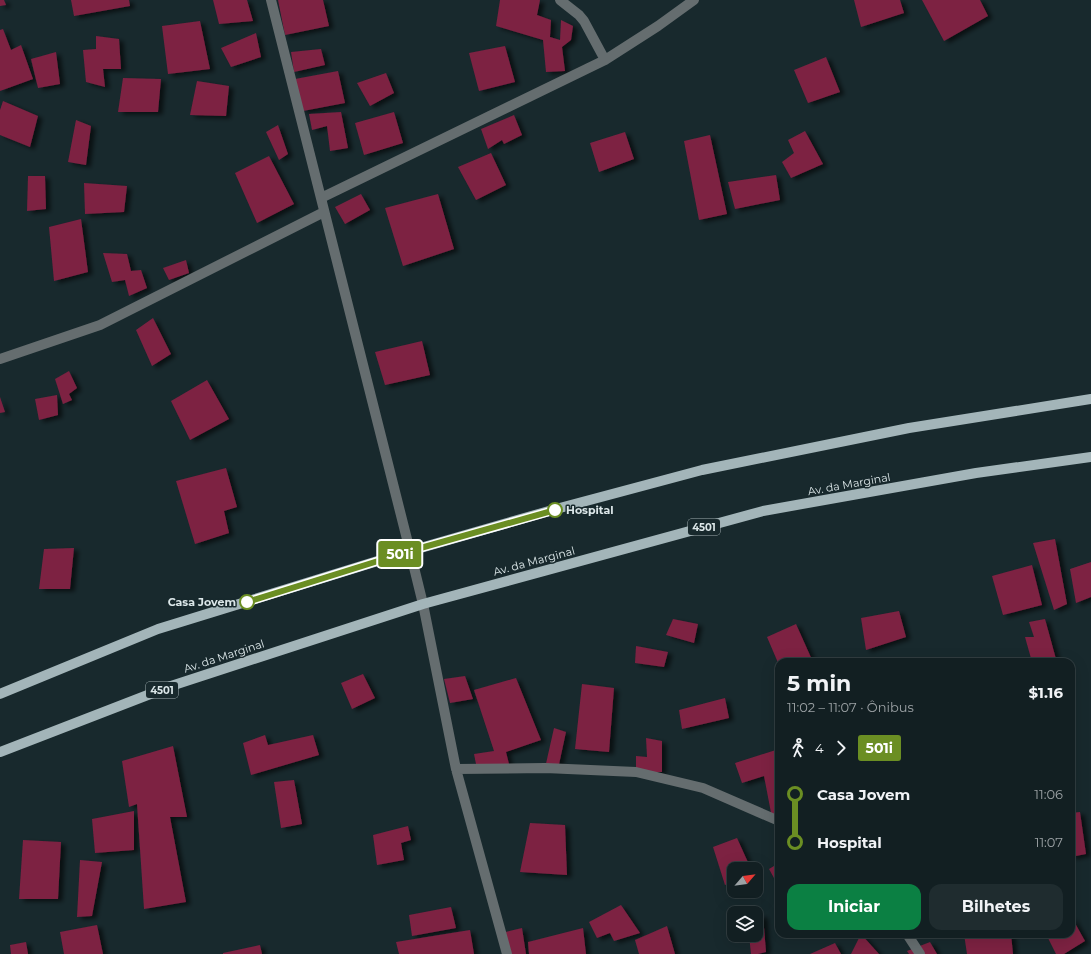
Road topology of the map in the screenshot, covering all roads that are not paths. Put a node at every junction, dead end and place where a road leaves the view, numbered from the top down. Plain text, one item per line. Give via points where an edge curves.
1 (271, 0) edge
2 (560, 0) edge
3 (694, 0) edge
4 (605, 60) junction
5 (321, 198) junction
6 (324, 212) junction
7 (0, 359) edge
8 (1091, 399) edge
9 (1091, 457) edge
10 (410, 551) junction
11 (423, 604) junction
12 (0, 694) edge
13 (0, 752) edge
14 (456, 769) junction
15 (775, 819) edge
16 (910, 938) edge
17 (507, 954) edge
18 (920, 954) edge

1 - 5 street
2 - 4 street via 584,21
3 - 4 street
4 - 5 street
5 - 6 street
6 - 7 street via 100,325
6 - 10 street
8 - 10 main road via 908,428 702,470
9 - 11 main road, Av. da Marginal / 4501 via 763,511
10 - 11 street
10 - 12 main road via 158,629
11 - 13 main road, Av. da Marginal / 4501 via 171,686
11 - 14 street
14 - 15 street via 545,768 636,772 703,788
14 - 17 street
16 - 18 street

